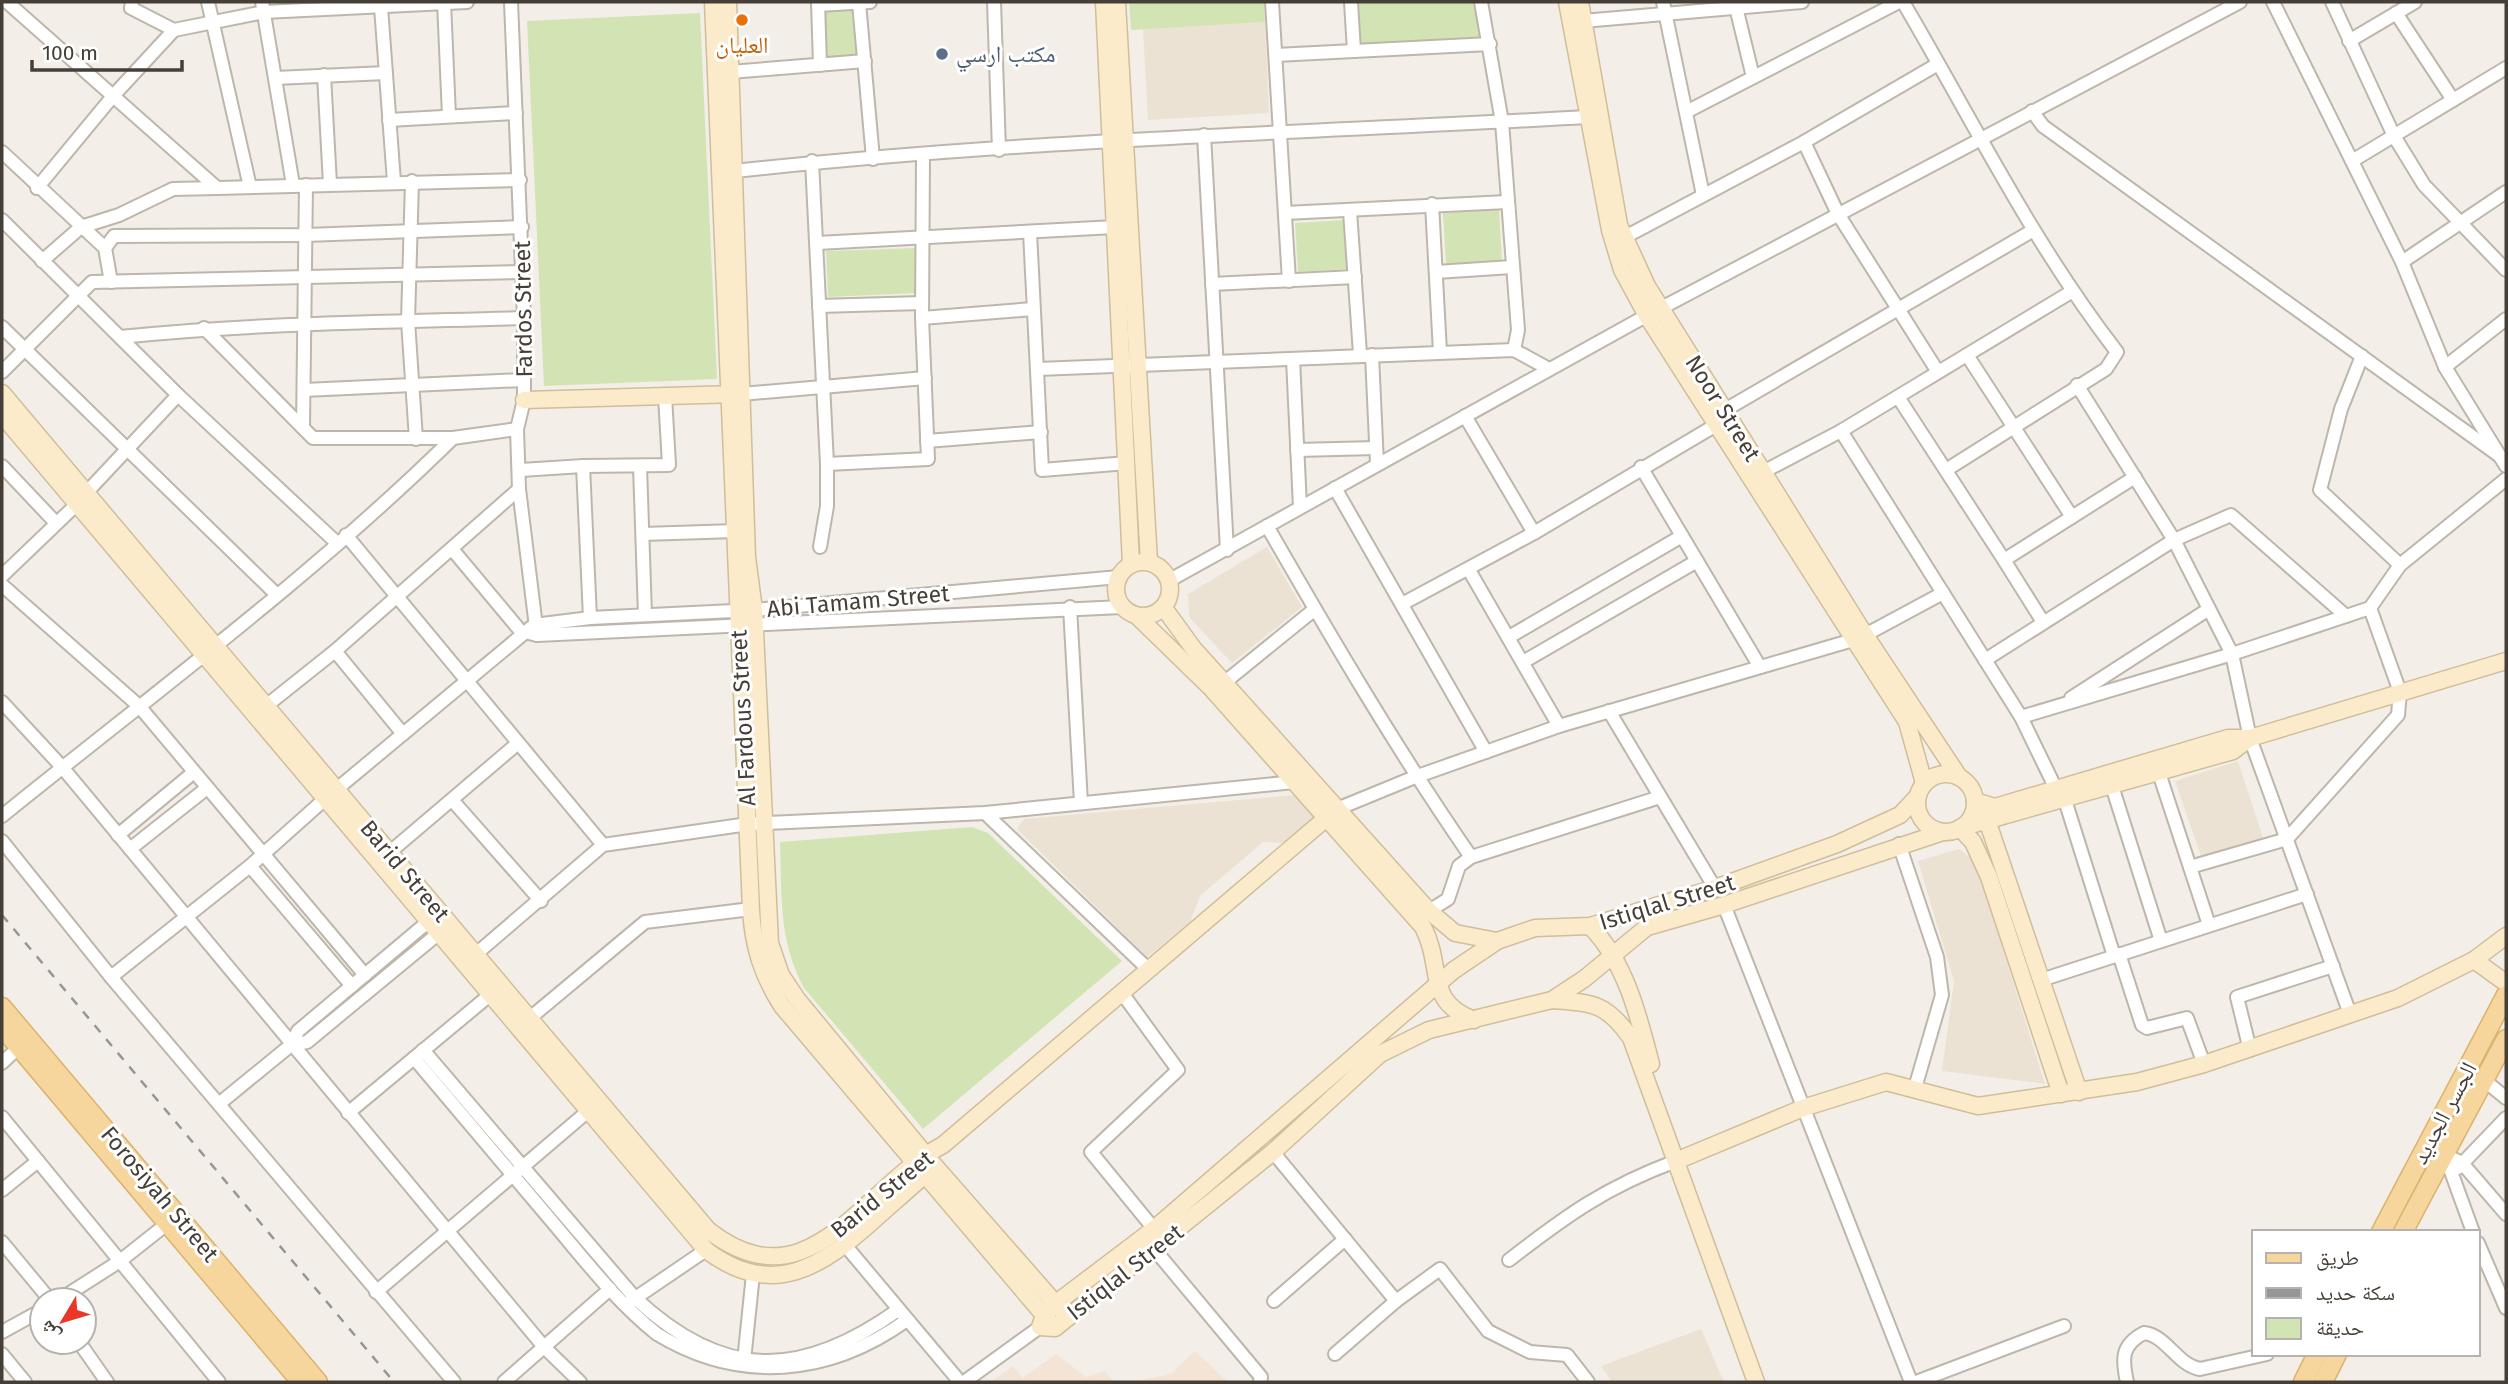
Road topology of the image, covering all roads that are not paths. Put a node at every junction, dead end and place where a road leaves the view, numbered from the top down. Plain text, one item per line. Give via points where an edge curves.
1 (7, 2) edge
2 (208, 2) edge
3 (444, 2) edge
4 (467, 2) edge
5 (511, 2) edge
6 (712, 2) edge
7 (728, 2) edge
8 (870, 2) edge
9 (994, 2) edge
10 (1104, 2) edge
11 (1117, 2) edge
12 (1272, 2) edge
13 (1351, 2) edge
14 (1481, 2) edge
15 (1567, 2) edge
16 (1580, 2) edge
17 (1787, 2) edge
18 (1802, 2) edge
19 (2240, 2) edge
20 (2273, 2) edge
21 (2332, 2) edge
22 (2415, 2) edge
23 (818, 3) edge
24 (859, 3) edge
25 (1905, 3) edge
26 (129, 4) edge
27 (1735, 5) edge
28 (263, 7) edge
29 (381, 7) junction
30 (24, 8) edge
31 (1664, 8) edge
32 (2396, 13) junction
33 (1583, 21) junction
34 (211, 23) junction
35 (173, 30) junction
36 (2349, 41) junction
37 (1490, 44) junction
38 (1353, 51) junction
39 (1276, 55) junction
40 (865, 61) junction
41 (1938, 64) junction
42 (820, 65) junction
43 (2506, 68) edge
44 (730, 72) junction
45 (386, 73) junction
46 (324, 75) junction
47 (1753, 77) junction
48 (275, 78) junction
49 (113, 96) junction
50 (2453, 100) junction
51 (2032, 111) junction
52 (1686, 112) junction
53 (516, 113) junction
54 (449, 117) junction
55 (1588, 117) junction
56 (389, 120) junction
57 (1502, 122) junction
58 (1204, 135) junction
59 (1280, 135) junction
60 (2394, 136) junction
61 (1980, 138) junction
62 (1118, 141) junction
63 (1804, 142) junction
64 (999, 150) junction
65 (2, 152) edge
66 (923, 156) junction
67 (873, 159) junction
68 (812, 161) junction
69 (2352, 161) junction
70 (725, 172) junction
71 (520, 180) junction
72 (412, 181) junction
73 (394, 182) junction
74 (330, 184) junction
75 (300, 185) junction
76 (250, 187) junction
77 (37, 188) junction
78 (217, 188) junction
79 (2506, 192) edge
80 (1703, 195) junction
81 (1507, 202) junction
82 (1432, 204) junction
83 (1350, 211) junction
84 (1285, 213) junction
85 (1838, 214) junction
86 (2, 220) edge
87 (2459, 222) junction
88 (81, 227) junction
89 (522, 227) junction
90 (1115, 227) junction
91 (412, 231) junction
92 (2032, 231) junction
93 (1030, 232) junction
94 (306, 235) junction
95 (925, 236) junction
96 (1625, 237) junction
97 (817, 243) junction
98 (105, 247) junction
99 (42, 261) junction
100 (2402, 262) junction
101 (1512, 268) junction
102 (2506, 270) edge
103 (523, 272) junction
104 (1436, 272) junction
105 (409, 275) junction
106 (1355, 277) junction
107 (305, 278) junction
108 (1289, 281) junction
109 (111, 282) junction
110 (1212, 284) junction
111 (2071, 292) junction
112 (79, 295) junction
113 (922, 303) junction
114 (819, 306) junction
115 (1033, 309) junction
116 (1898, 309) junction
117 (1654, 312) junction
118 (524, 318) junction
119 (922, 318) junction
120 (2506, 319) edge
121 (408, 321) junction
122 (305, 324) junction
123 (2, 327) edge
124 (204, 328) junction
125 (120, 337) junction
126 (22, 350) junction
127 (1514, 350) junction
128 (1440, 352) junction
129 (1366, 355) junction
130 (1967, 355) junction
131 (2362, 356) junction
132 (1293, 359) junction
133 (1218, 362) junction
134 (1128, 365) junction
135 (2445, 367) junction
136 (1038, 369) junction
137 (1549, 369) junction
138 (2, 372) edge
139 (1938, 372) junction
140 (925, 378) junction
141 (523, 380) junction
142 (2077, 384) junction
143 (411, 386) junction
144 (823, 387) junction
145 (304, 390) junction
146 (2, 393) edge
147 (734, 394) junction
148 (178, 395) junction
149 (665, 396) junction
150 (1898, 397) junction
151 (524, 400) junction
152 (2, 415) edge
153 (1465, 416) junction
154 (1720, 417) junction
155 (303, 427) junction
156 (2012, 427) junction
157 (517, 429) junction
158 (1842, 431) junction
159 (1041, 432) junction
160 (453, 438) junction
161 (416, 439) junction
162 (927, 441) junction
163 (1376, 449) junction
164 (1297, 450) junction
165 (127, 451) junction
166 (2503, 461) edge
167 (1126, 463) junction
168 (827, 464) junction
169 (1377, 464) junction
170 (2, 466) edge
171 (583, 466) junction
172 (640, 466) junction
173 (1641, 467) junction
174 (521, 470) junction
175 (1946, 470) junction
176 (1763, 472) junction
177 (2135, 477) junction
178 (2506, 479) edge
179 (1335, 488) junction
180 (519, 489) junction
181 (82, 498) junction
182 (1300, 508) junction
183 (2072, 517) junction
184 (55, 523) junction
185 (1267, 526) junction
186 (736, 531) junction
187 (1534, 533) junction
188 (643, 534) junction
189 (1682, 536) junction
190 (341, 539) junction
191 (2174, 540) junction
192 (820, 547) dead end
193 (452, 549) junction
194 (1227, 550) junction
195 (2004, 560) junction
196 (1696, 561) junction
197 (1149, 562) junction
198 (1131, 564) junction
199 (2400, 565) junction
200 (1469, 570) junction
201 (2, 576) edge
202 (1119, 576) junction
203 (1170, 580) junction
204 (2, 585) edge
205 (1943, 593) junction
206 (276, 594) junction
207 (398, 595) junction
208 (1402, 604) junction
209 (1070, 607) junction
210 (1122, 607) junction
211 (1164, 608) junction
212 (2370, 608) junction
213 (1315, 609) junction
214 (2209, 609) junction
215 (645, 615) junction
216 (1137, 616) junction
217 (2346, 616) junction
218 (746, 617) junction
219 (590, 618) junction
220 (2043, 622) junction
221 (530, 631) junction
222 (1508, 637) junction
223 (1859, 638) junction
224 (209, 649) junction
225 (335, 650) junction
226 (2232, 654) junction
227 (1985, 660) junction
228 (2506, 661) edge
229 (1523, 662) junction
230 (1760, 667) junction
231 (1225, 682) junction
232 (466, 684) junction
233 (2400, 692) junction
234 (2, 702) edge
235 (139, 706) junction
236 (267, 706) junction
237 (2057, 706) junction
238 (1609, 711) junction
239 (2021, 717) junction
240 (1559, 726) junction
241 (404, 734) junction
242 (2250, 738) junction
243 (517, 744) junction
244 (1486, 752) junction
245 (62, 767) junction
246 (194, 772) junction
247 (2159, 772) junction
248 (1959, 776) junction
249 (1415, 777) junction
250 (1300, 778) junction
251 (2112, 786) junction
252 (207, 788) junction
253 (1921, 790) junction
254 (331, 794) junction
255 (2060, 794) junction
256 (1660, 797) junction
257 (453, 801) junction
258 (1975, 801) junction
259 (1081, 803) junction
260 (985, 813) junction
261 (1331, 814) junction
262 (2, 816) edge
263 (1988, 823) junction
264 (748, 824) junction
265 (766, 824) junction
266 (1960, 828) junction
267 (1943, 832) junction
268 (118, 835) junction
269 (2287, 839) junction
270 (2, 841) edge
271 (1899, 844) junction
272 (603, 845) junction
273 (130, 849) junction
274 (390, 852) junction
275 (262, 854) junction
276 (1471, 857) junction
277 (250, 866) junction
278 (2190, 867) junction
279 (1715, 888) junction
280 (2307, 894) junction
281 (541, 901) junction
282 (1724, 905) junction
283 (751, 909) junction
284 (1429, 911) junction
285 (186, 917) junction
286 (2209, 925) junction
287 (1590, 926) junction
288 (434, 927) junction
289 (2506, 936) edge
290 (1497, 941) junction
291 (2161, 941) junction
292 (2117, 955) junction
293 (1612, 957) junction
294 (470, 958) junction
295 (2474, 960) junction
296 (2333, 966) junction
297 (1149, 970) junction
298 (365, 975) junction
299 (111, 977) junction
300 (2041, 979) junction
301 (1439, 983) junction
302 (2506, 984) edge
303 (352, 986) junction
304 (1122, 993) junction
305 (491, 994) junction
306 (2506, 995) edge
307 (1552, 1000) junction
308 (2, 1007) edge
309 (2350, 1014) junction
310 (530, 1018) junction
311 (1474, 1020) junction
312 (2, 1027) edge
313 (2506, 1039) edge
314 (291, 1045) junction
315 (19, 1047) junction
316 (2250, 1050) junction
317 (419, 1054) junction
318 (2, 1063) edge
319 (2203, 1065) junction
320 (2484, 1080) junction
321 (1915, 1088) junction
322 (2079, 1091) junction
323 (2061, 1094) junction
324 (2506, 1098) edge
325 (220, 1103) junction
326 (595, 1105) junction
327 (1803, 1108) junction
328 (348, 1113) junction
329 (2, 1116) edge
330 (2506, 1118) edge
331 (1661, 1121) junction
332 (1273, 1152) junction
333 (2445, 1155) junction
334 (38, 1161) junction
335 (1676, 1161) junction
336 (2462, 1163) junction
337 (925, 1165) junction
338 (517, 1171) junction
339 (2452, 1177) junction
340 (2, 1190) edge
341 (2506, 1214) edge
342 (167, 1223) junction
343 (1154, 1229) junction
344 (2382, 1230) edge
345 (2404, 1230) edge
346 (2472, 1230) edge
347 (447, 1231) junction
348 (1345, 1239) junction
349 (704, 1240) junction
350 (2, 1242) edge
351 (845, 1245) junction
352 (2480, 1248) edge
353 (1155, 1250) junction
354 (1509, 1260) dead end
355 (120, 1261) junction
356 (753, 1274) junction
357 (38, 1286) edge
358 (81, 1286) edge
359 (610, 1289) junction
360 (376, 1293) junction
361 (1274, 1301) dead end
362 (1396, 1301) junction
363 (630, 1302) junction
364 (2506, 1308) edge
365 (903, 1315) junction
366 (28, 1318) edge
367 (1053, 1318) junction
368 (2064, 1326) dead end
369 (2, 1332) edge
370 (544, 1347) junction
371 (2, 1354) edge
372 (1335, 1354) dead end
373 (89, 1356) edge
374 (2258, 1356) edge
375 (2316, 1356) edge
376 (2336, 1356) edge
377 (744, 1360) junction
378 (24, 1382) edge
379 (107, 1382) edge
380 (219, 1382) edge
381 (301, 1382) edge
382 (318, 1382) edge
383 (454, 1382) edge
384 (504, 1382) edge
385 (580, 1382) edge
386 (962, 1382) edge
387 (1260, 1382) edge
388 (1588, 1382) edge
389 (1756, 1382) edge
390 (1914, 1382) edge
391 (2127, 1382) edge
392 (2303, 1382) edge
393 (2323, 1382) edge

1 - 30 street
2 - 34 street
3 - 4 street
3 - 29 street
3 - 54 street
5 - 53 street, Fardos Street
6 - 70 main road, Al Fardous Street
7 - 44 main road, Al Fardous Street
8 - 24 street
9 - 64 street
10 - 62 main road
11 - 62 main road
12 - 39 street
13 - 38 street
14 - 37 street
15 - 55 main road, Noor Street
16 - 33 main road, Noor Street
17 - 18 street
17 - 27 street
19 - 51 street
20 - 69 street
21 - 36 street
22 - 32 street
23 - 24 street
23 - 42 street
24 - 40 street
25 - 41 street
25 - 47 street
26 - 35 street
27 - 31 street
27 - 47 street
28 - 29 street
28 - 34 street
28 - 48 street
29 - 45 street
30 - 49 street
31 - 33 street
31 - 52 street
32 - 36 street
32 - 50 street
33 - 96 main road, Noor Street via 1619,225
34 - 35 street
34 - 76 street
35 - 49 street
36 - 60 street
37 - 38 street
37 - 57 street
38 - 39 street
39 - 59 street
40 - 42 street
40 - 67 street
41 - 61 street
41 - 63 street
42 - 44 street
43 - 50 street
44 - 70 main road, Al Fardous Street
45 - 46 street
45 - 56 street
46 - 48 street
46 - 74 street
47 - 52 street
48 - 75 street
49 - 77 street
49 - 78 street
50 - 60 street
51 - 61 street
51 - 131 street via 2043,126
52 - 80 street
53 - 54 street
53 - 71 street, Fardos Street
54 - 56 street
55 - 57 street
55 - 117 main road, Noor Street via 1622,270
56 - 73 street
57 - 59 street
57 - 81 street
58 - 59 street
58 - 62 street
58 - 110 street
59 - 84 street
60 - 69 street
60 - 87 street via 2424,184
61 - 85 street
61 - 92 street
62 - 64 street
62 - 90 main road
62 - 134 main road
63 - 80 street
63 - 85 street
64 - 66 street
65 - 77 street
66 - 67 street
66 - 95 street
67 - 68 street
68 - 70 street
68 - 97 street
69 - 100 street
70 - 147 main road, Al Fardous Street
71 - 72 street
71 - 89 street, Fardos Street
72 - 73 street
72 - 91 street
73 - 74 street
74 - 75 street
75 - 76 street
75 - 94 street
76 - 78 street
77 - 88 street
78 - 88 street via 173,189
79 - 87 street
80 - 96 street
81 - 82 street
81 - 101 street
82 - 83 street
82 - 104 street
83 - 84 street
83 - 106 street
84 - 108 street
85 - 116 street
85 - 117 street
86 - 99 street
87 - 100 street
87 - 102 street
88 - 98 street
88 - 99 street
89 - 91 street
89 - 103 street, Fardos Street
90 - 93 street
90 - 134 main road
91 - 94 street
91 - 105 street
92 - 111 street
92 - 116 street
93 - 95 street
93 - 115 street
94 - 98 street via 114,236
94 - 107 street
95 - 97 street
95 - 113 street
96 - 117 main road, Noor Street
97 - 114 street
98 - 109 street
99 - 112 street
100 - 135 street
101 - 104 street
101 - 127 street via 1518,330
103 - 105 street
103 - 118 street, Fardos Street
104 - 128 street
105 - 107 street
105 - 121 street
106 - 108 street
106 - 129 street
107 - 109 street
107 - 122 street
108 - 110 street
109 - 112 street via 92,282
110 - 133 street
111 - 130 street
111 - 142 street via 2117,352 2106,369
112 - 125 street
112 - 126 street
113 - 114 street
113 - 119 street
114 - 144 street
115 - 119 street
115 - 136 street
116 - 139 street
116 - 154 street
117 - 137 street
117 - 154 main road, Noor Street
118 - 121 street
118 - 141 street, Fardos Street
119 - 140 street
120 - 135 street
121 - 122 street
121 - 143 street
122 - 124 street
122 - 145 street
123 - 126 street
124 - 125 street
124 - 155 street
125 - 148 street
126 - 138 street
126 - 165 street
127 - 128 street
127 - 137 street
128 - 129 street
129 - 132 street
129 - 163 street
130 - 139 street
130 - 156 street
131 - 166 street
131 - 199 street via 2341,410 2320,490
132 - 133 street
132 - 164 street
133 - 134 street
133 - 194 street
134 - 136 street
134 - 167 main road
134 - 197 main road
135 - 166 street
136 - 159 street
137 - 153 street
139 - 150 street
140 - 144 street
140 - 162 street
141 - 143 street
141 - 151 street, Fardos Street
142 - 156 street
142 - 177 street
143 - 145 street
143 - 161 street
144 - 147 street
144 - 168 street
145 - 155 street
146 - 181 main road, Barid Street
147 - 149 main road, Fardos Street
147 - 186 main road, Al Fardous Street
147 - 218 main road, Al Fardous Street via 747,556
148 - 165 street
148 - 190 street
149 - 151 main road, Fardos Street
149 - 172 street via 669,465
150 - 158 street
150 - 175 street
151 - 157 street
152 - 181 main road, Barid Street
153 - 169 street
153 - 187 street
154 - 173 street
154 - 176 main road, Noor Street
154 - 223 main road, Noor Street
155 - 161 street via 313,438
156 - 175 street
156 - 183 street
157 - 160 street
157 - 174 street
158 - 176 street
158 - 205 street
159 - 162 street
159 - 167 street via 1042,470
160 - 161 street
160 - 190 street
162 - 168 street via 928,459
163 - 164 street
163 - 169 street
164 - 182 street
165 - 181 street
165 - 206 street
167 - 198 main road
168 - 192 street via 827,506
169 - 179 street
170 - 184 street
171 - 172 street
171 - 174 street
171 - 219 street
172 - 188 street
173 - 187 street
173 - 189 street
174 - 180 street
175 - 195 street
176 - 223 main road, Noor Street
177 - 183 street
177 - 191 street
178 - 199 street
179 - 182 street
179 - 208 street
180 - 193 street
180 - 221 street
181 - 184 street
181 - 224 main road, Barid Street
182 - 185 street
183 - 195 street
184 - 201 street
185 - 194 street
185 - 213 street
186 - 188 street
186 - 218 main road, Al Fardous Street
187 - 200 street
188 - 215 street
189 - 196 street
189 - 222 street
190 - 206 street
190 - 207 street
191 - 214 street
191 - 217 street via 2231,515
191 - 220 street
193 - 207 street
193 - 221 street
194 - 203 street
195 - 220 street
196 - 229 street
196 - 230 street
197 - 198 main road
197 - 203 main road via 1158,565
198 - 202 main road
199 - 212 street
200 - 208 street
200 - 222 street
202 - 210 main road via 1117,596
202 - 218 street, Abi Tamam Street
203 - 211 main road
204 - 235 street
205 - 223 street
205 - 227 street
206 - 224 street
207 - 225 street
207 - 232 street
208 - 244 street
209 - 210 street, Abi Tamam Street
209 - 218 street, Abi Tamam Street
209 - 259 street
210 - 216 main road
211 - 216 main road
211 - 231 main road
212 - 217 street
212 - 233 street
213 - 231 street
213 - 249 street
214 - 226 street
214 - 237 street
215 - 218 street, Abi Tamam Street
215 - 219 street, Abi Tamam Street
216 - 250 main road
217 - 226 street
218 - 221 street, Abi Tamam Street
218 - 264 main road, Al Fardous Street
218 - 265 main road, Al Fardous Street
219 - 221 street, Abi Tamam Street
220 - 227 street
221 - 232 street
222 - 229 street
223 - 230 street
223 - 248 main road, Noor Street
223 - 253 main road, Noor Street via 1907,722
224 - 235 street
224 - 236 main road, Barid Street
224 - 254 main road, Barid Street
225 - 236 street
225 - 241 street
226 - 237 street
226 - 242 street
227 - 239 street
228 - 233 main road
229 - 240 street
230 - 238 street
231 - 250 main road
232 - 241 street
232 - 243 street
233 - 242 main road
233 - 269 street via 2398,715
234 - 245 street
235 - 245 street
235 - 246 street
236 - 254 main road, Barid Street
237 - 239 street
238 - 240 street
238 - 256 street
239 - 255 street
240 - 244 street
241 - 254 street
242 - 247 main road via 2233,751
242 - 255 main road via 2228,738
242 - 269 street
243 - 257 street
243 - 272 street
244 - 249 street
245 - 262 street
245 - 268 street
246 - 252 street
246 - 268 street
247 - 251 main road
247 - 278 street
248 - 253 main road via 1940,774
248 - 258 main road
249 - 261 street
249 - 276 street
250 - 259 street
250 - 261 main road
251 - 255 main road
251 - 291 street
252 - 273 street
252 - 275 street
253 - 267 main road via 1917,806 1925,823
253 - 279 main road, Istiqlal Street via 1900,815 1873,830
254 - 274 main road, Barid Street
254 - 275 street
254 - 288 main road, Barid Street
255 - 258 main road via 1994,807
255 - 263 main road
255 - 292 street
256 - 276 street
256 - 279 street
257 - 274 street
257 - 281 street
258 - 263 main road
258 - 266 main road via 1972,817
259 - 260 street
260 - 265 street
260 - 297 street
261 - 284 main road
261 - 297 main road, Barid Street
261 - 301 main road via 1423,927
263 - 266 main road
263 - 300 main road
264 - 265 street
264 - 272 street
264 - 283 main road, Al Fardous Street
265 - 337 main road, Al Fardous Street via 771,943 781,975
266 - 267 main road
266 - 323 main road via 1973,842 1989,877
267 - 271 main road, Istiqlal Street
268 - 273 street
269 - 278 street
269 - 280 street
270 - 299 street
271 - 282 main road, Istiqlal Street
271 - 321 street via 1937,957 1942,995
272 - 281 street
273 - 285 street
274 - 294 main road, Barid Street
275 - 277 street
275 - 298 street
276 - 284 street via 1459,866 1448,899
277 - 285 street
277 - 303 street
278 - 286 street
279 - 287 main road, Istiqlal Street
280 - 286 street
280 - 296 street
281 - 294 street
282 - 293 main road, Istiqlal Street via 1647,927
282 - 327 street
283 - 310 street via 645,922
283 - 337 main road, Al Fardous Street via 757,956 782,1006
284 - 290 main road via 1455,933
285 - 299 street
285 - 314 street
286 - 291 street
287 - 290 main road, Istiqlal Street via 1535,928
287 - 293 main road
288 - 294 main road, Barid Street
288 - 298 street
288 - 314 street via 307,1042
289 - 295 main road
290 - 301 main road, Istiqlal Street
291 - 292 street
292 - 300 street
292 - 319 street via 2144,1028 2187,1018
293 - 307 main road, Istiqlal Street
293 - 331 main road via 1636,1006
294 - 305 main road, Barid Street
294 - 310 main road, Barid Street
295 - 302 main road
295 - 309 main road via 2398,998
296 - 309 street
296 - 316 street via 2237,997
297 - 304 main road, Barid Street
298 - 303 street
299 - 325 street
300 - 322 main road
301 - 311 main road via 1442,999 1451,1009
301 - 343 main road, Istiqlal Street
303 - 314 street via 298,1031
304 - 337 main road, Barid Street
304 - 343 street via 1178,1070 1091,1153
305 - 317 street
305 - 326 main road, Barid Street
306 - 344 main road, الجسر الجديد
307 - 311 main road, Istiqlal Street
307 - 331 main road via 1585,1003 1614,1015 1631,1038
308 - 382 main road, Forosiyah Street
309 - 316 main road
310 - 326 main road, Barid Street
311 - 332 main road, Istiqlal Street via 1429,1030 1380,1054
312 - 315 main road, Forosiyah Street
313 - 320 main road, الجسر الجديد
314 - 325 street
314 - 328 street
315 - 318 street
315 - 342 main road, Forosiyah Street
316 - 319 main road
317 - 328 street
317 - 338 street
319 - 322 main road
320 - 324 street
320 - 333 main road, الجسر الجديد
321 - 323 main road via 1979,1105
321 - 327 main road via 1886,1082
322 - 323 main road
325 - 360 street
326 - 338 street
326 - 349 main road, Barid Street
327 - 335 main road
327 - 390 street
328 - 347 street
329 - 334 street
330 - 336 street
331 - 335 main road
332 - 348 street
332 - 353 main road, Istiqlal Street
333 - 336 street
333 - 339 street
333 - 345 main road, الجسر الجديد
334 - 340 street
334 - 355 street
335 - 354 street via 1627,1179 1569,1213
335 - 389 main road
336 - 339 street
336 - 341 street
337 - 349 main road, Barid Street via 817,1246 793,1255 776,1258 742,1253
337 - 351 main road, Barid Street
337 - 367 main road, Al Fardous Street
338 - 347 street
338 - 359 street
338 - 363 street
339 - 346 street
342 - 355 street
342 - 381 main road, Forosiyah Street
343 - 367 main road, Istiqlal Street
347 - 360 street
347 - 370 street
348 - 361 street
348 - 362 street
349 - 356 main road, Barid Street via 721,1262
349 - 363 street
350 - 357 street
351 - 356 main road, Barid Street via 806,1269
351 - 365 street
352 - 364 street
353 - 367 main road, Istiqlal Street
353 - 387 street via 1245,1355
355 - 358 street
355 - 380 street
356 - 377 street
359 - 363 street
359 - 370 street
360 - 383 street
362 - 372 street
362 - 388 street via 1440,1269 1488,1331 1530,1352 1567,1355
363 - 365 street via 658,1335 693,1355 732,1371 768,1376 854,1354
363 - 377 street via 705,1348
365 - 377 street via 814,1354 781,1361
365 - 386 street
366 - 369 street
367 - 386 street
368 - 390 street
370 - 384 street
370 - 385 street
371 - 378 street
373 - 379 street
374 - 391 street via 2200,1369 2144,1333 2127,1346
375 - 392 main road
376 - 393 main road

